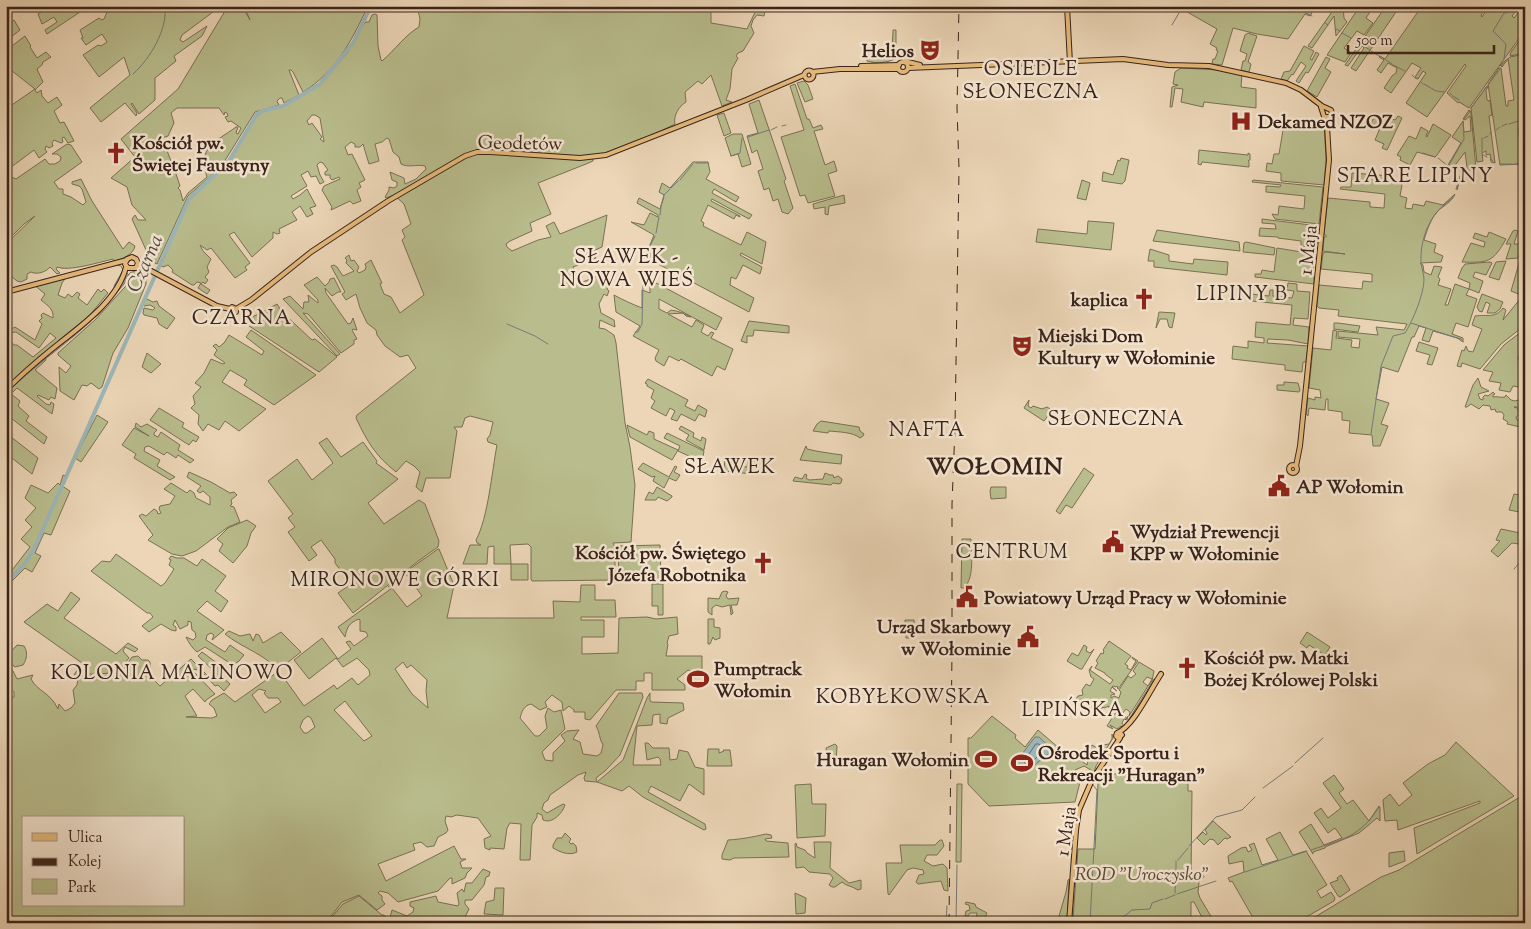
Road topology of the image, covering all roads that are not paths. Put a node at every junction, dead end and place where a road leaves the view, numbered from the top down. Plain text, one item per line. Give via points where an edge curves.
1 (1067, 6) edge
2 (1070, 63) junction
3 (897, 66) junction
4 (920, 66) junction
5 (908, 67) junction
6 (933, 67) junction
7 (813, 74) junction
8 (805, 77) junction
9 (126, 260) junction
10 (116, 263) junction
11 (137, 266) junction
12 (127, 267) junction
13 (6, 292) edge
14 (6, 390) edge
15 (1296, 466) dead end
16 (1161, 674) dead end
17 (1069, 923) edge

1 - 2 main road
2 - 6 main road
2 - 15 main road, 1 Maja via 1125,59 1219,67 1286,83 1318,102 1326,114 1327,189
3 - 4 main road via 900,56
3 - 5 main road via 904,62
3 - 5 main road via 904,72
3 - 7 main road via 865,66
4 - 5 main road
4 - 6 main road
5 - 6 main road
7 - 8 main road via 810,79
7 - 8 main road via 808,71
8 - 11 main road, Geodetów via 606,156 589,158 477,152 457,160 302,258 251,300 236,308 233,314 230,309 217,306
9 - 10 main road
9 - 11 main road via 134,258
9 - 12 main road
10 - 12 main road
10 - 13 main road
11 - 12 main road
12 - 14 main road via 96,313
16 - 17 main road, 1 Maja via 1119,735 1090,784 1079,810

